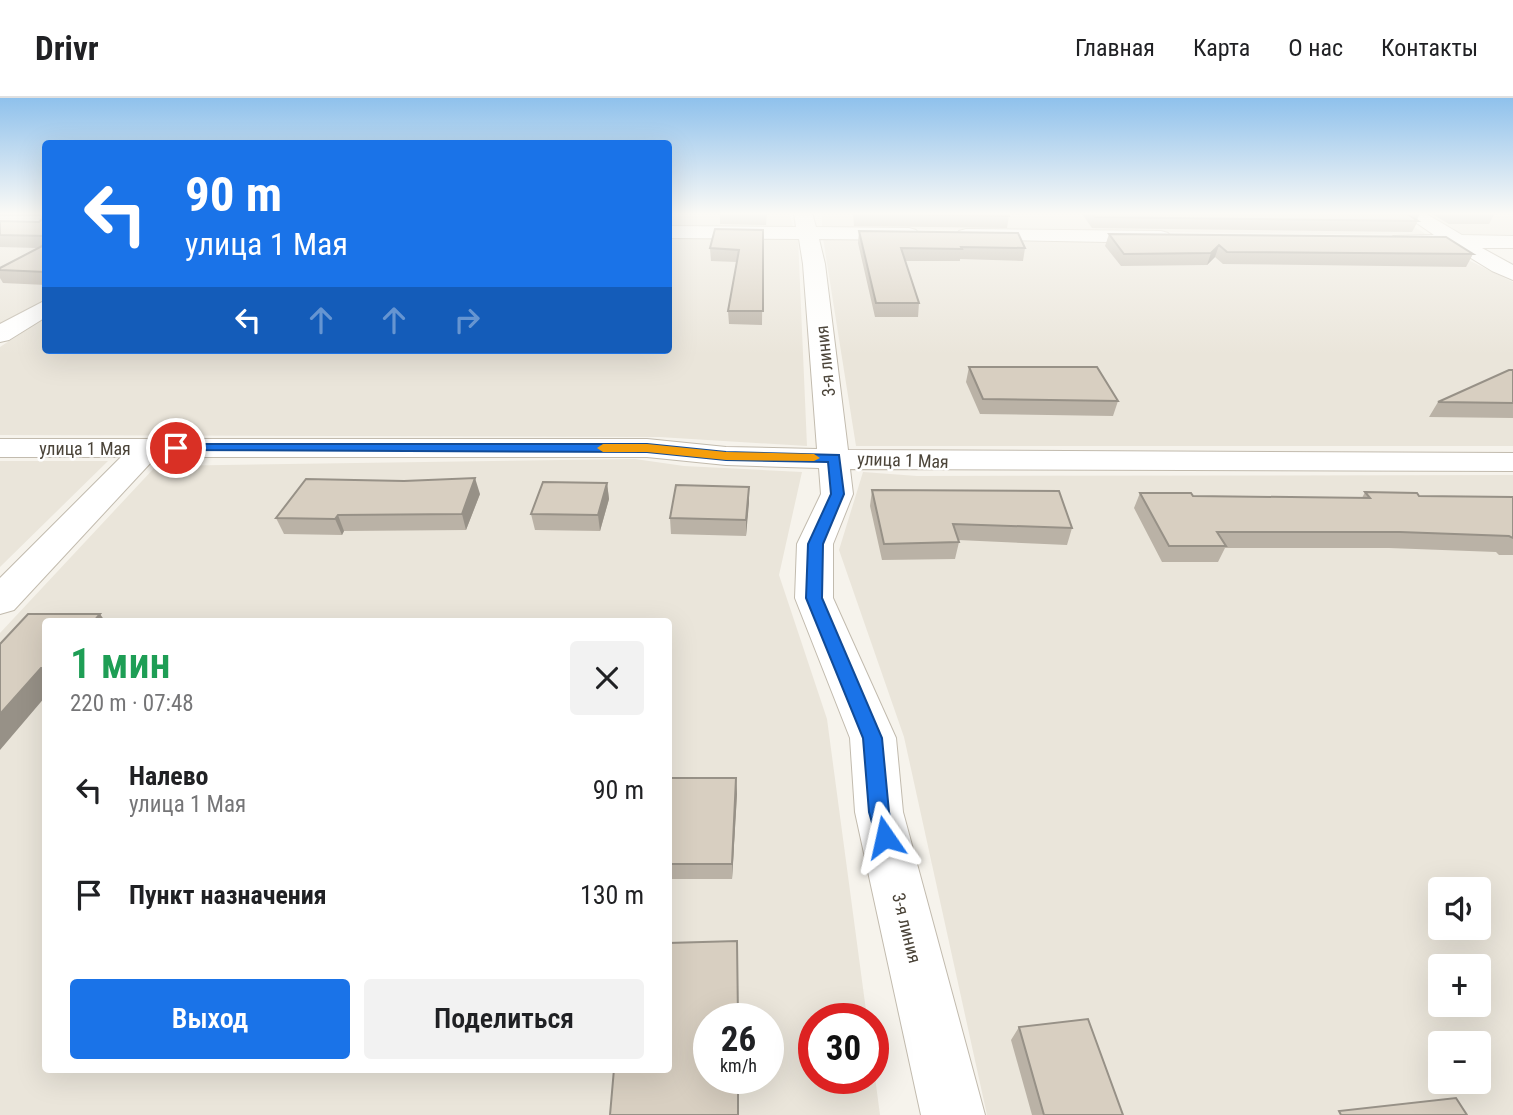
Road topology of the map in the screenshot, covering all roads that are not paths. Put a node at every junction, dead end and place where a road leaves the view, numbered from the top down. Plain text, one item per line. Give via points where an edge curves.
1 (811, 260) edge
2 (1486, 260) edge
3 (1513, 273) edge
4 (42, 309) edge
5 (0, 335) edge
6 (0, 447) edge
7 (148, 448) junction
8 (835, 458) junction
9 (1513, 462) edge
10 (0, 601) edge
11 (953, 1115) edge

1 - 8 street, 3-я линия
2 - 3 street
4 - 5 street
6 - 7 street, улица 1 Мая
7 - 8 street, улица 1 Мая via 647,448 726,456
7 - 10 street
8 - 9 street, улица 1 Мая
8 - 11 street, 3-я линия via 837,494 816,544 814,598 873,738 879,812

